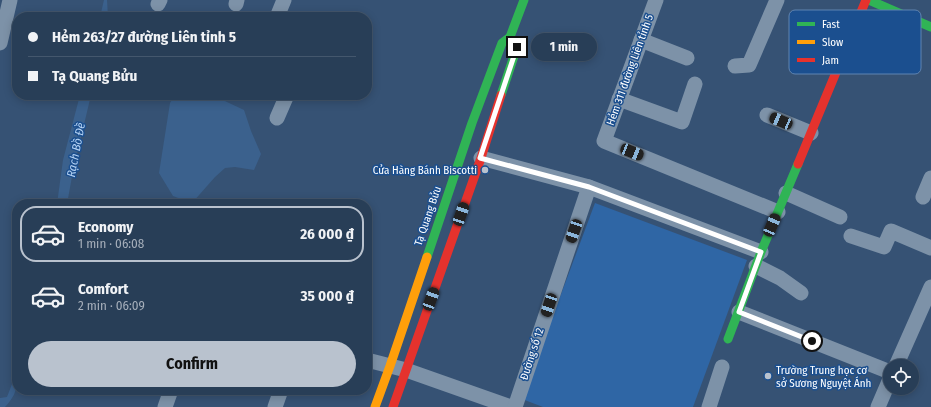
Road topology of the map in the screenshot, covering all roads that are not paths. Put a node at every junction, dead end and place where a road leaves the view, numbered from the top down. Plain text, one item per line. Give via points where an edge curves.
1 (10, 0) edge
2 (284, 0) edge
3 (524, 0) edge
4 (656, 0) edge
5 (777, 0) edge
6 (867, 0) edge
7 (863, 10) edge
8 (891, 10) edge
9 (279, 12) edge
10 (921, 23) edge
11 (931, 27) edge
12 (510, 37) junction
13 (641, 40) junction
14 (0, 43) edge
15 (687, 58) dead end
16 (735, 66) dead end
17 (836, 74) edge
18 (696, 84) dead end
19 (619, 99) junction
20 (285, 100) edge
21 (767, 114) dead end
22 (277, 118) dead end
23 (811, 134) junction
24 (480, 158) junction
25 (931, 178) edge
26 (589, 187) junction
27 (786, 193) junction
28 (923, 197) dead end
29 (778, 212) junction
30 (840, 217) dead end
31 (851, 236) dead end
32 (931, 248) edge
33 (758, 259) junction
34 (931, 287) edge
35 (801, 294) dead end
36 (739, 312) junction
37 (728, 339) dead end
38 (899, 359) edge
39 (372, 361) edge
40 (390, 366) junction
41 (722, 367) dead end
42 (883, 369) edge
43 (406, 370) junction
44 (169, 395) edge
45 (279, 395) edge
46 (883, 395) edge
47 (165, 407) edge
48 (275, 407) edge
49 (375, 407) edge
50 (393, 407) edge
51 (511, 407) edge
52 (515, 407) edge
53 (709, 407) edge
54 (878, 407) edge

1 - 14 street
2 - 9 street
3 - 12 main road, Tạ Quang Bửu
4 - 13 street, Hẻm 311 đường Liên tỉnh 5
5 - 16 street via 749,65
6 - 7 main road
6 - 8 main road
10 - 11 main road
12 - 24 main road via 517,47
12 - 40 main road, Tạ Quang Bửu via 502,43 472,123
13 - 15 street
13 - 19 street, Hẻm 311 đường Liên tỉnh 5
17 - 23 main road
18 - 19 street via 682,122
19 - 29 street, Hẻm 311 đường Liên tỉnh 5 via 604,141
20 - 22 street
21 - 23 street
23 - 27 main road
24 - 26 street
24 - 43 main road
25 - 28 street
26 - 33 street
26 - 52 street, Đường số 12
27 - 29 main road
27 - 30 street
29 - 33 main road
31 - 32 street via 884,247 891,231
33 - 35 street
33 - 36 main road
34 - 38 street
36 - 37 main road
36 - 42 street
39 - 40 street
40 - 43 street
40 - 49 main road, Tạ Quang Bửu
41 - 53 street
43 - 50 main road
43 - 51 street
44 - 47 street
45 - 48 street
46 - 54 street

